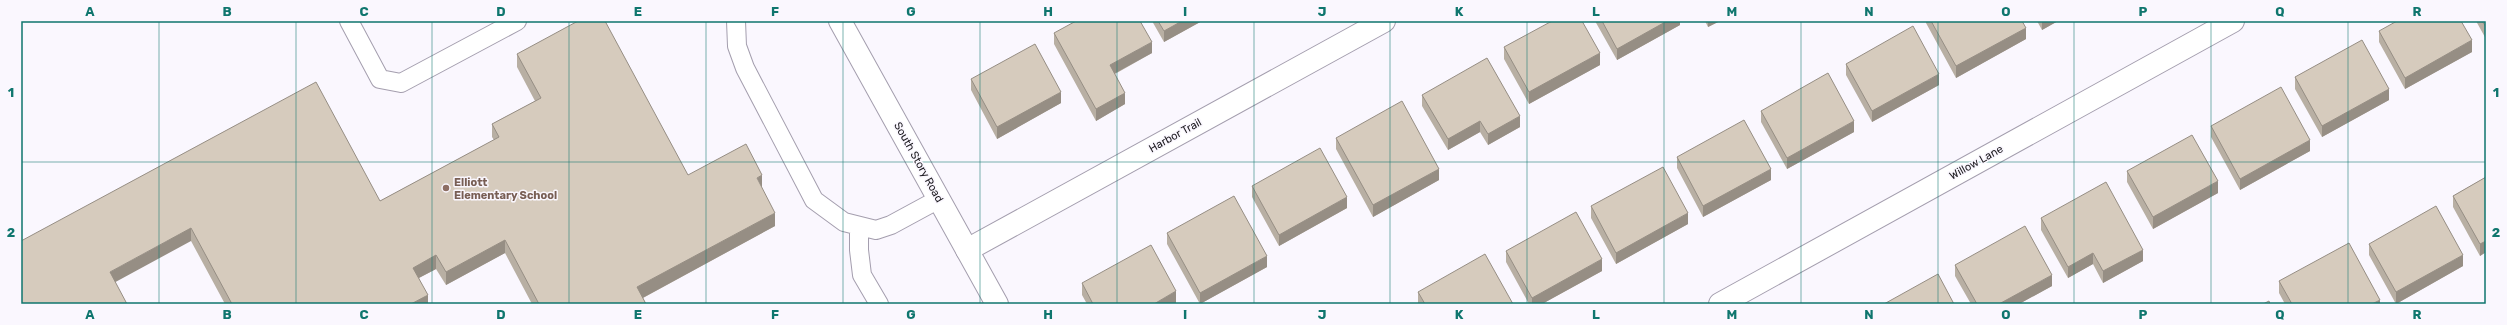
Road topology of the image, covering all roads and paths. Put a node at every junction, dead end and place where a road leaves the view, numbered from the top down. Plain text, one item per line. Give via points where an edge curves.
1 (349, 21) edge
2 (516, 21) edge
3 (736, 21) edge
4 (840, 21) edge
5 (1384, 21) edge
6 (2233, 21) edge
7 (939, 199) junction
8 (860, 227) junction
9 (967, 250) junction
10 (879, 304) edge
11 (997, 304) edge
12 (1720, 304) edge

1 - 2 lane via 380,79 401,83
3 - 8 lane via 737,46 744,68 814,200 844,222
4 - 7 street, South Story Road
5 - 9 street, Harbor Trail
6 - 12 street, Willow Lane
7 - 8 lane via 891,225 876,230
7 - 9 street, South Story Road
8 - 10 lane via 862,275
9 - 11 street, South Story Road

